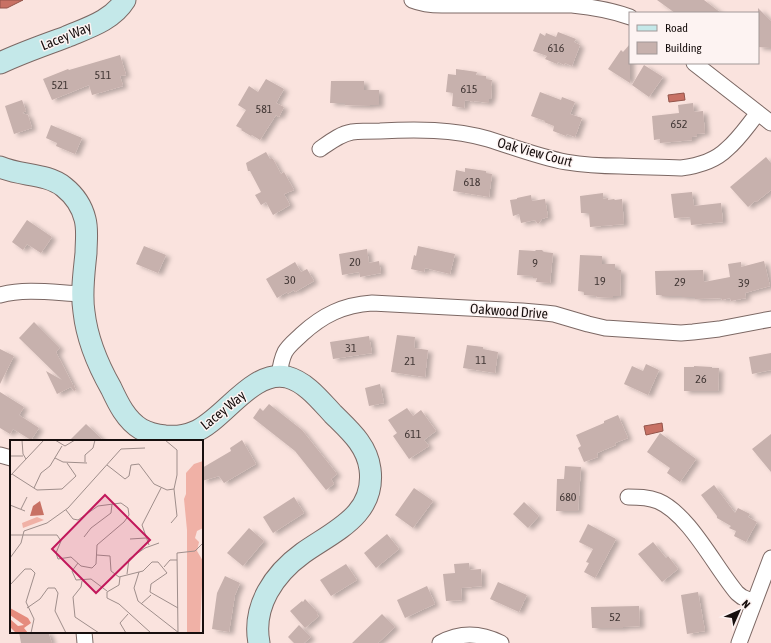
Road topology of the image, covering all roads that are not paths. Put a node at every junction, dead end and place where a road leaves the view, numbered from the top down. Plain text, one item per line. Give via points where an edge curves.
1 (125, 0) edge
2 (412, 0) edge
3 (629, 17) edge
4 (0, 63) edge
5 (695, 64) edge
6 (758, 113) junction
7 (771, 123) edge
8 (320, 149) dead end
9 (0, 167) edge
10 (82, 294) junction
11 (0, 295) edge
12 (771, 319) edge
13 (279, 376) junction
14 (0, 455) edge
15 (10, 458) edge
16 (628, 497) dead end
17 (771, 558) edge
18 (754, 602) junction
19 (84, 633) edge
20 (86, 643) edge
21 (259, 643) edge
22 (440, 643) edge
23 (501, 643) edge
24 (739, 643) edge

1 - 4 street, Lacey Way via 110,16 94,25
2 - 3 street via 442,5 594,7
5 - 6 street
6 - 7 street
6 - 8 street, Oak View Court via 732,145 720,154 696,165 681,168 566,162 538,156 473,135 447,131 352,132
9 - 10 street, Lacey Way via 53,181 65,188 78,203 87,226
10 - 11 street via 25,291
10 - 13 street, Lacey Way via 88,334 103,374 127,416 133,423 149,432 170,437 195,432 254,386
12 - 13 street, Oakwood Drive via 718,329 681,332 605,328 554,314 361,304 341,309 313,324 285,352
13 - 21 street via 294,380 307,388 357,438 369,462 371,481 364,503 351,520 294,560 270,585 258,615
14 - 15 street
16 - 18 street via 649,498 676,513 737,593
17 - 18 street
18 - 24 street
19 - 20 street
22 - 23 street via 452,638 474,635

